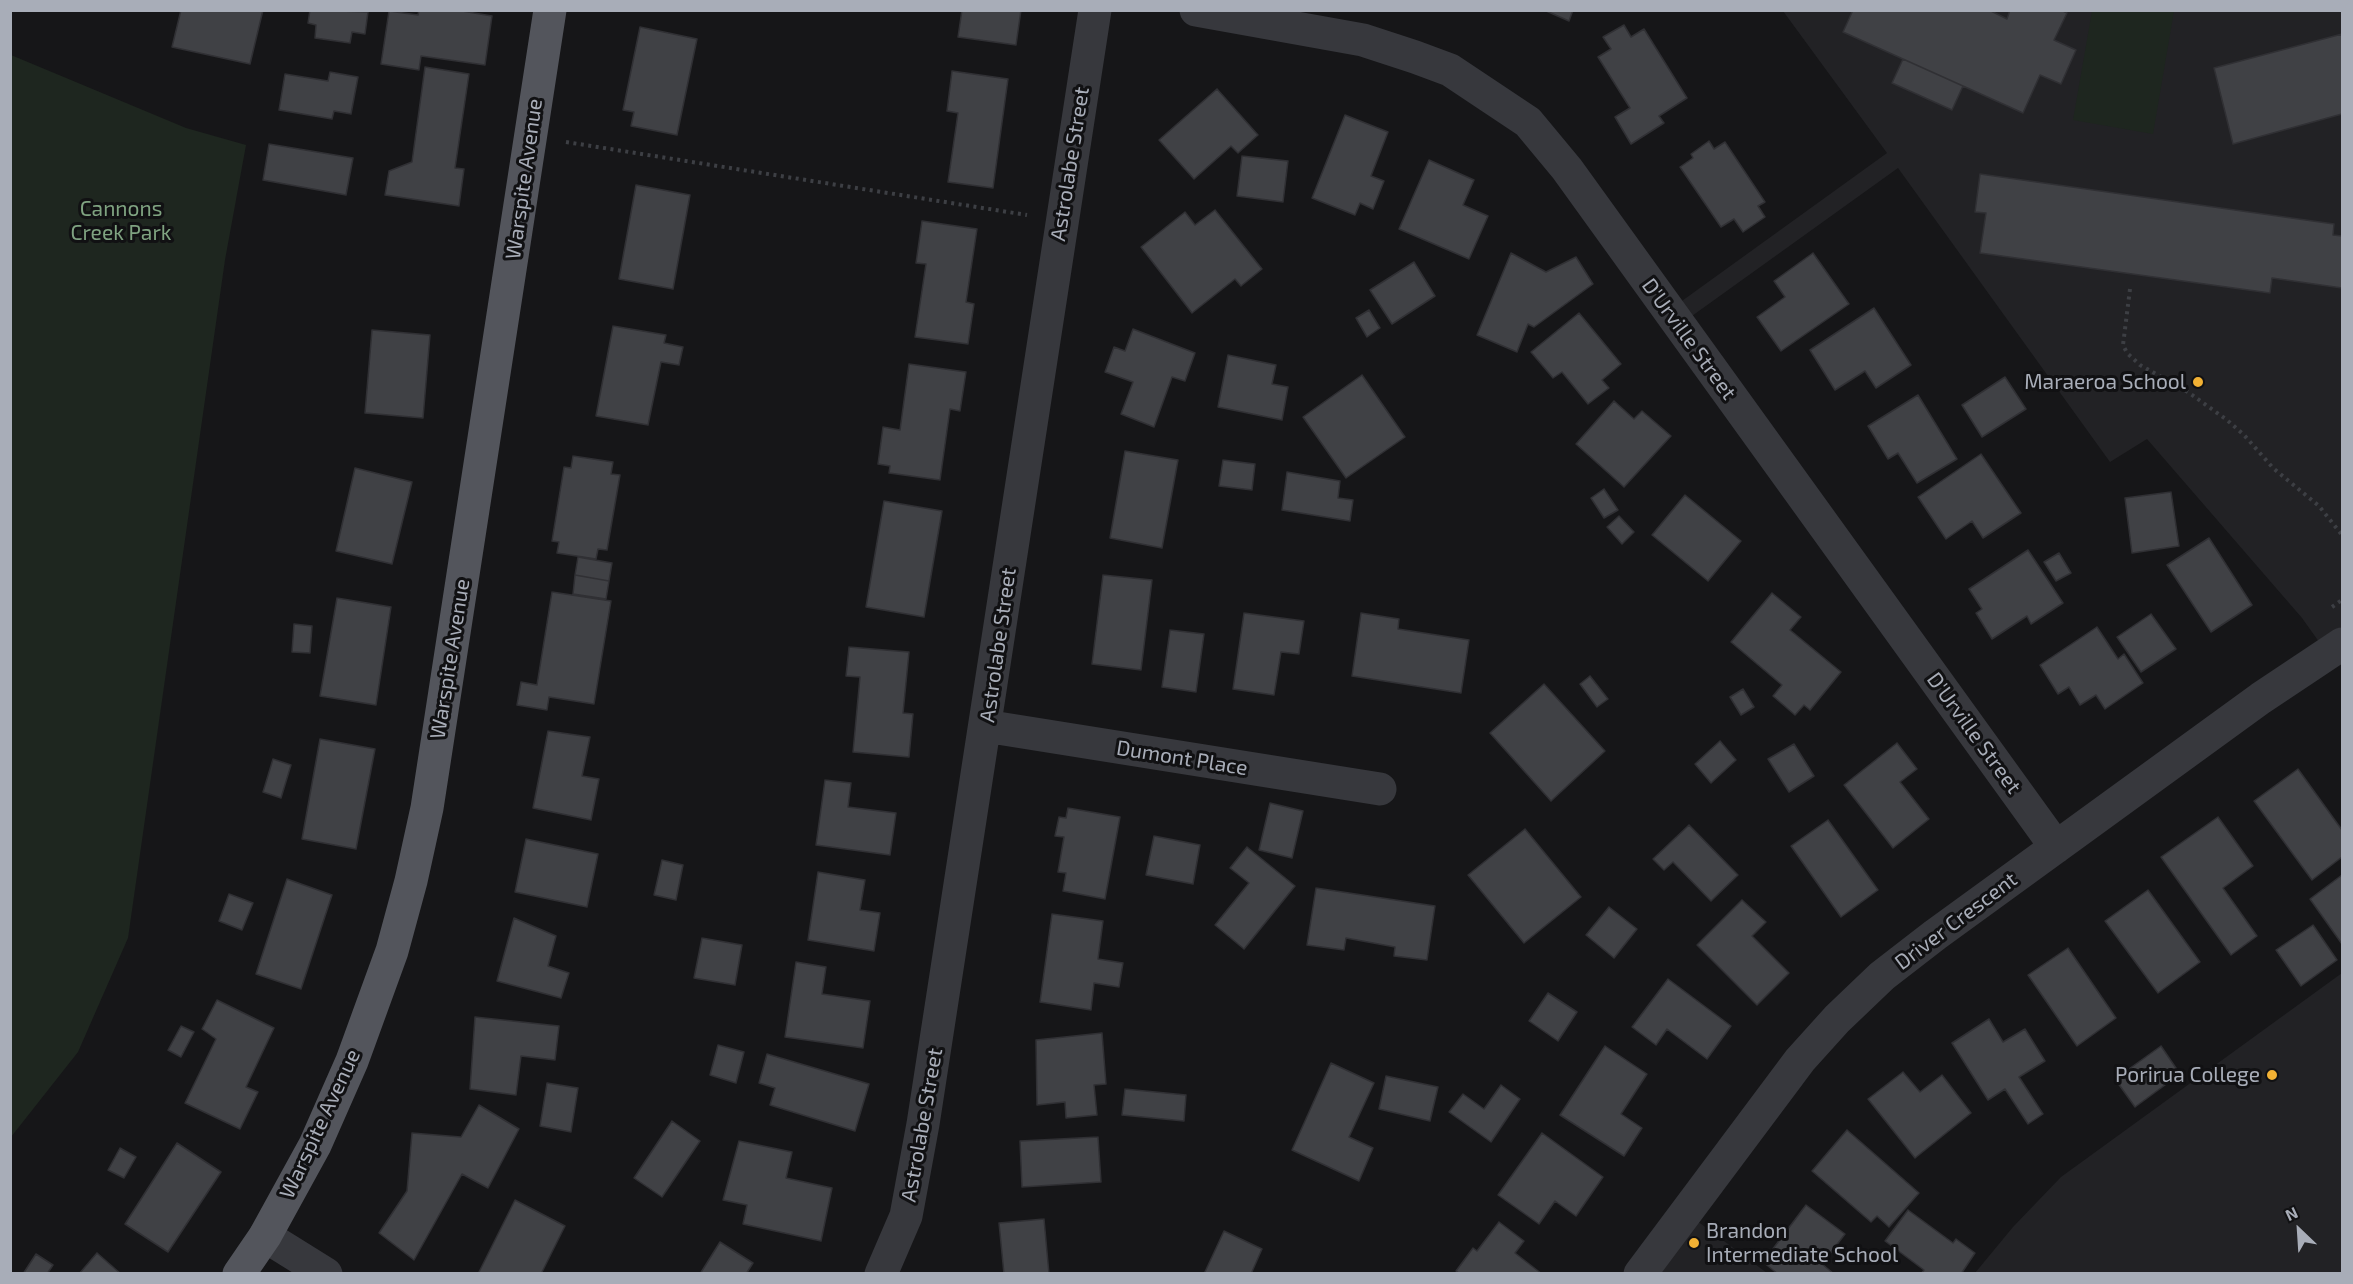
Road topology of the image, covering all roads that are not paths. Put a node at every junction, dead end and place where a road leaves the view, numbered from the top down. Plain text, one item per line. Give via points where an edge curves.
1 (550, 10) edge
2 (1095, 10) edge
3 (1196, 10) edge
4 (2343, 644) edge
5 (985, 726) junction
6 (1380, 789) dead end
7 (2056, 847) junction
8 (266, 1236) junction
9 (239, 1274) edge
10 (326, 1274) edge
11 (881, 1274) edge
12 (1640, 1274) edge

1 - 8 main road, Warspite Avenue via 427,808 411,881 393,951 352,1061 315,1145
2 - 5 street, Astrolabe Street
3 - 7 street, D'Urville Street via 1363,40 1415,57 1450,70 1528,122 1568,169
4 - 7 street, Driver Crescent via 2261,698
5 - 6 street, Dumont Place
5 - 11 street, Astrolabe Street via 944,1002 906,1216
7 - 12 street, Driver Crescent via 1935,934 1837,1019 1800,1060
8 - 9 main road, Warspite Avenue
8 - 10 street

